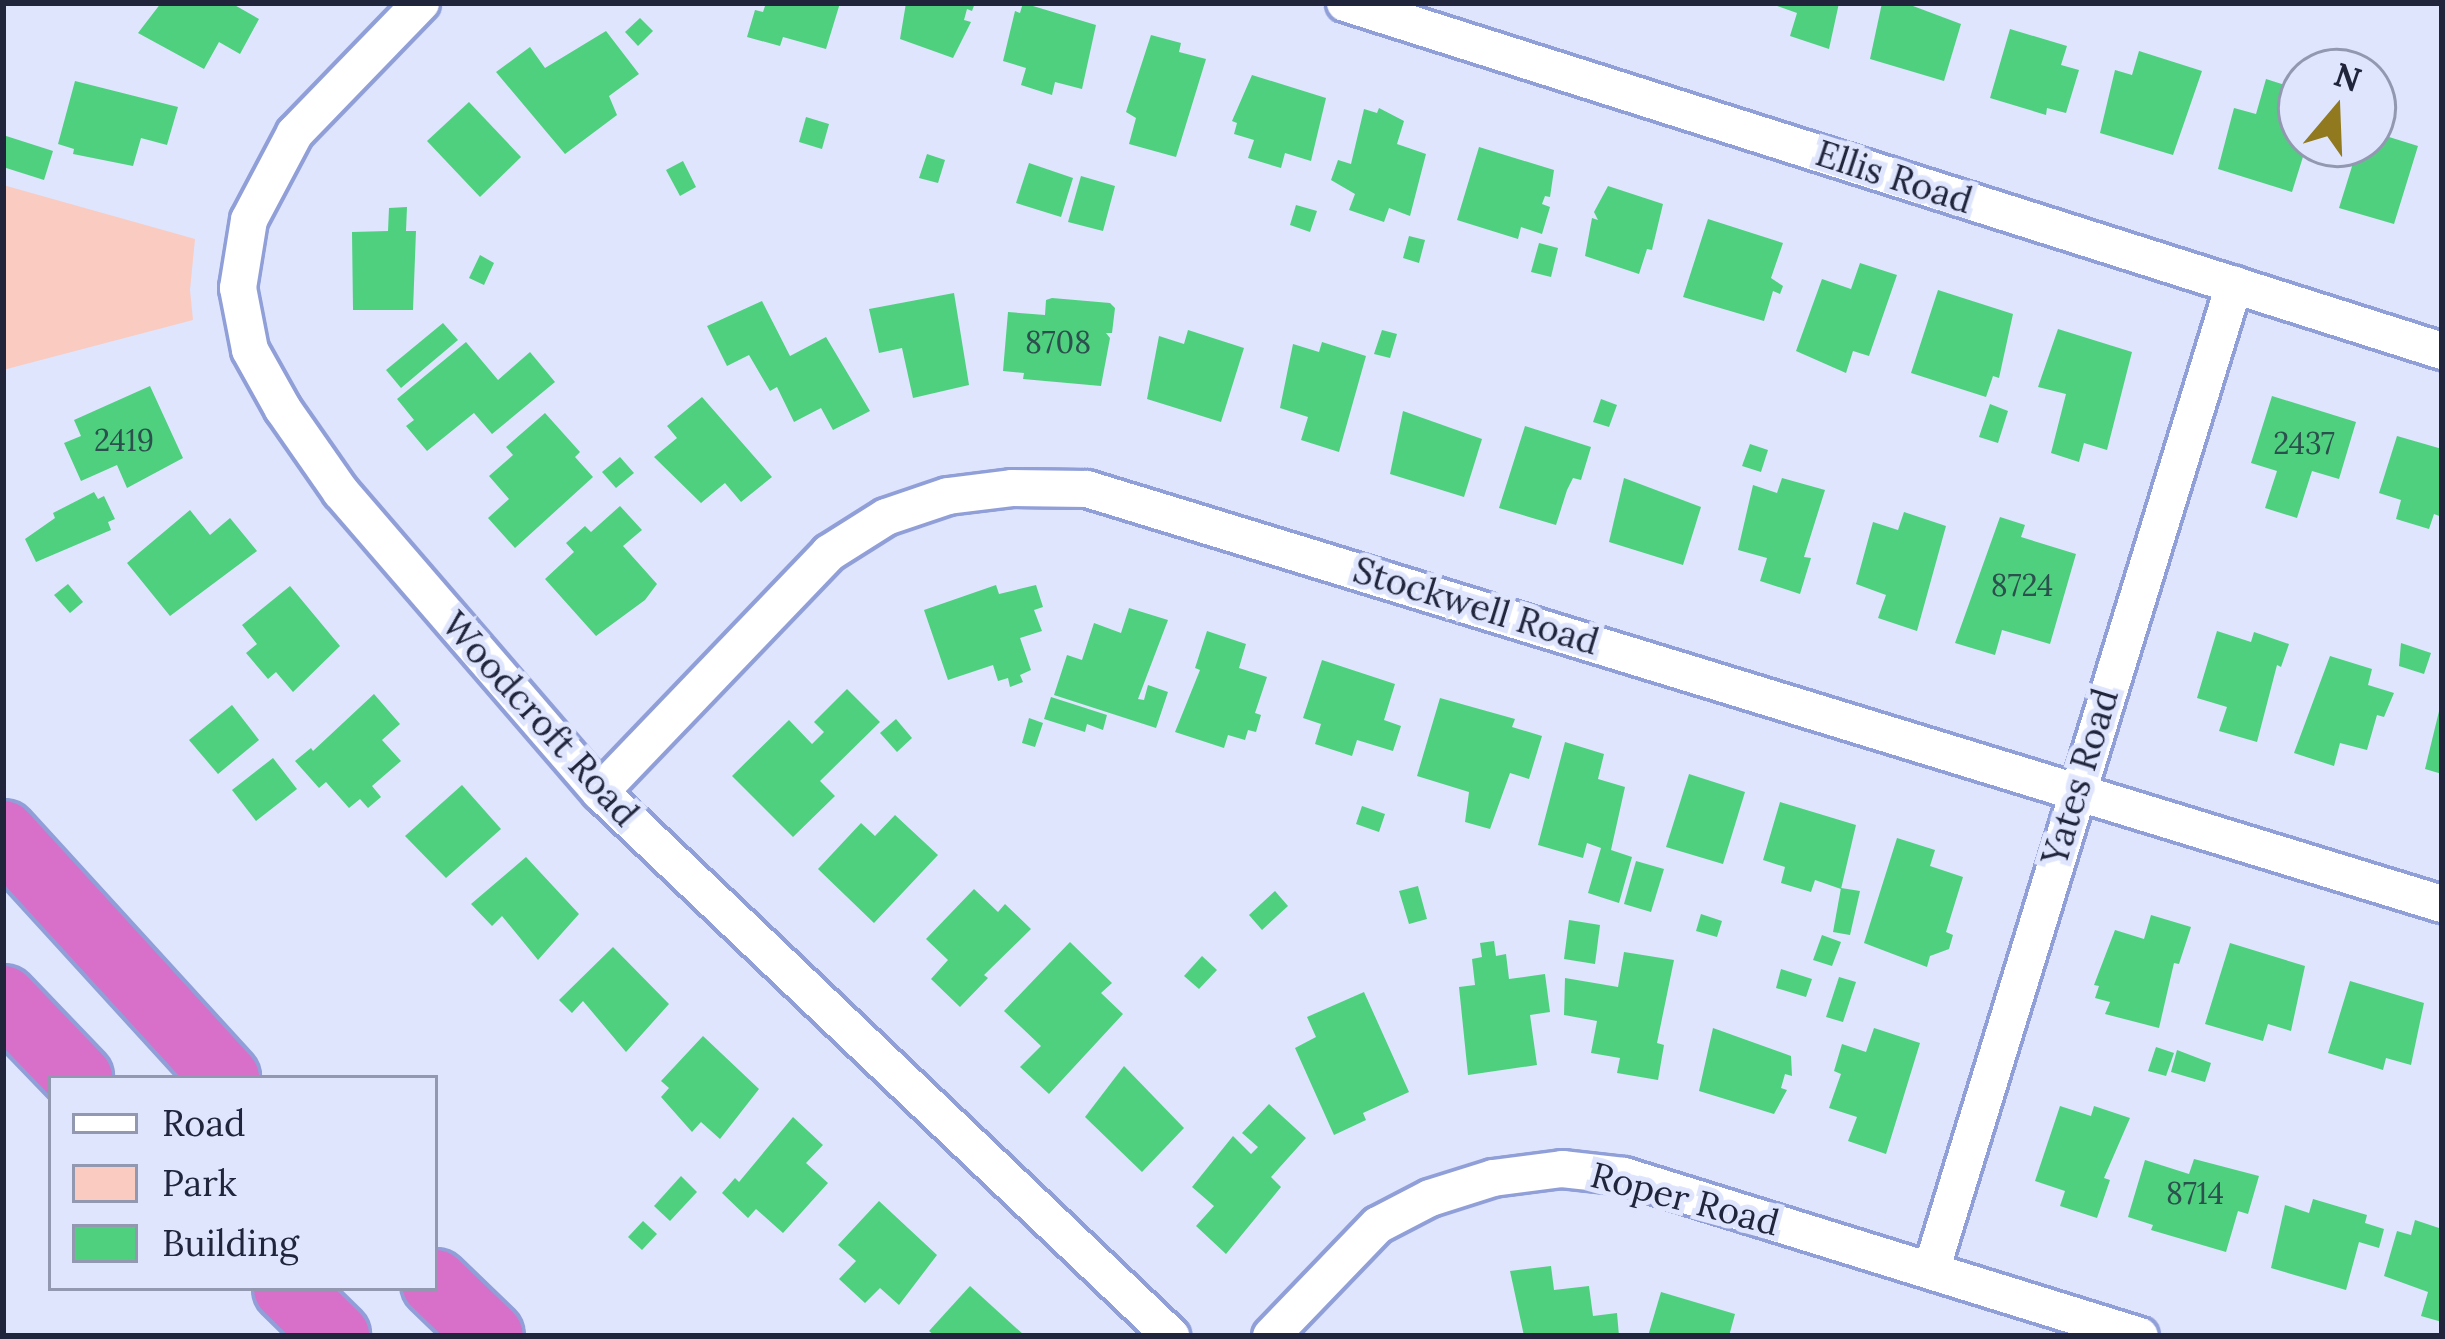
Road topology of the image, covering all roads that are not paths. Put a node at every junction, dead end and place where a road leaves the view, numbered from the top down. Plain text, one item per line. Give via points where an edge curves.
1 (422, 3) edge
2 (1345, 3) edge
3 (2234, 285) junction
4 (2442, 351) edge
5 (2075, 791) junction
6 (600, 792) junction
7 (3, 834) edge
8 (2442, 904) edge
9 (3, 999) edge
10 (76, 1075) edge
11 (223, 1075) edge
12 (1931, 1271) junction
13 (438, 1286) edge
14 (289, 1291) edge
15 (336, 1336) edge
16 (490, 1336) edge
17 (1171, 1336) edge
18 (1270, 1336) edge
19 (2140, 1336) edge

1 - 6 street, Woodcroft Road via 295,133 263,186 238,287 250,350 341,492
2 - 3 street, Ellis Road
3 - 4 street, Ellis Road
3 - 5 street, Yates Road
5 - 6 street, Stockwell Road via 1164,510 1087,489 1012,488 948,496 886,517 829,553
5 - 8 street, Stockwell Road
5 - 12 street, Yates Road
6 - 17 street, Woodcroft Road
7 - 11 highway
9 - 10 highway
12 - 18 street, Roper Road via 1624,1176 1562,1168 1493,1178 1378,1225
12 - 19 street, Roper Road
13 - 16 highway
14 - 15 highway

